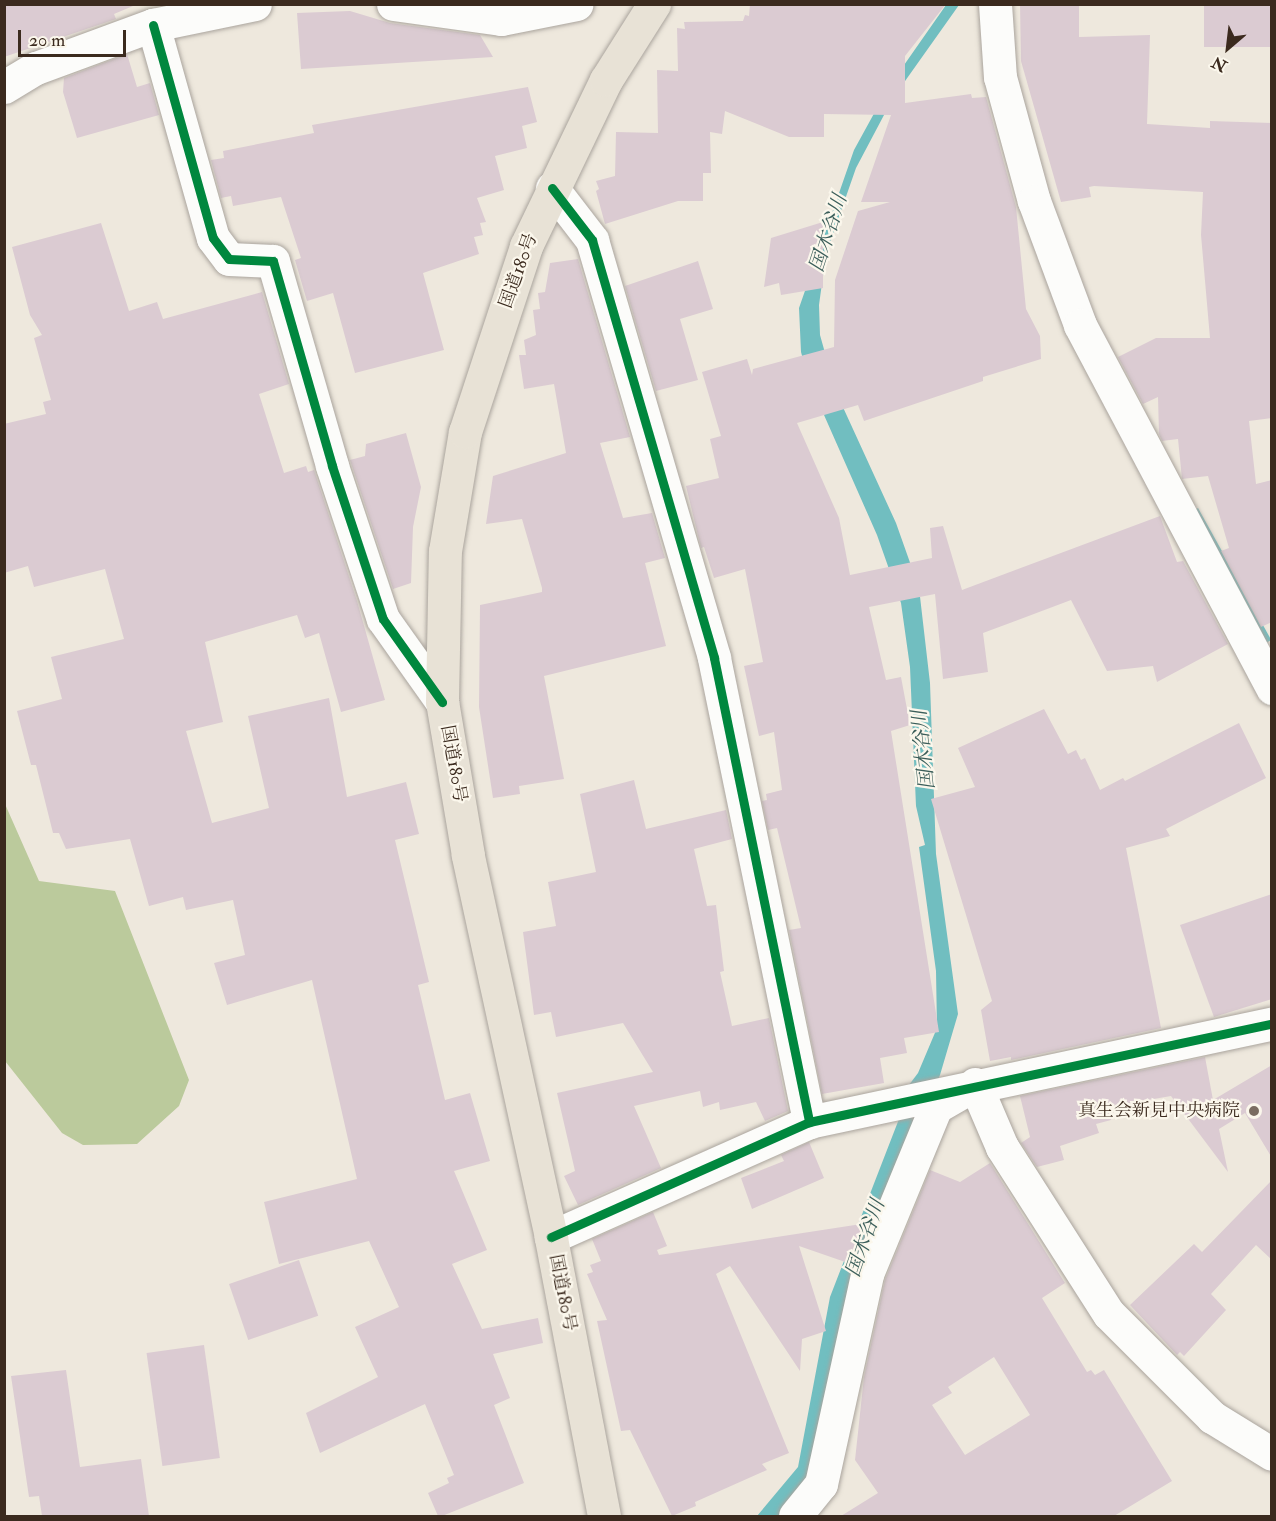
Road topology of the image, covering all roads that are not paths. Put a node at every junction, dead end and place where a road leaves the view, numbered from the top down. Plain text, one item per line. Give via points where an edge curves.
1 (255, 4) edge
2 (393, 4) edge
3 (578, 4) edge
4 (654, 4) edge
5 (995, 4) edge
6 (153, 25) junction
7 (4, 87) edge
8 (552, 188) junction
9 (1272, 688) edge
10 (442, 702) junction
11 (1272, 1024) edge
12 (975, 1084) junction
13 (809, 1122) junction
14 (551, 1237) junction
15 (1272, 1454) edge
16 (604, 1516) edge
17 (795, 1516) edge

1 - 6 street
2 - 3 street via 501,19
4 - 8 highway, 国道180号 via 606,80
5 - 9 street via 1000,77 1034,201 1080,325
6 - 7 street via 36,68
6 - 10 street via 213,238 229,259 273,261 332,466 383,619
8 - 10 highway, 国道180号 via 526,246 465,432 445,551
8 - 13 street via 592,240 714,658
10 - 14 highway, 国道180号 via 468,855
11 - 12 street
12 - 13 street
12 - 15 street via 1002,1147 1109,1314 1212,1417
12 - 17 street via 936,1107 867,1274 821,1484
13 - 14 street
14 - 16 highway, 国道180号

